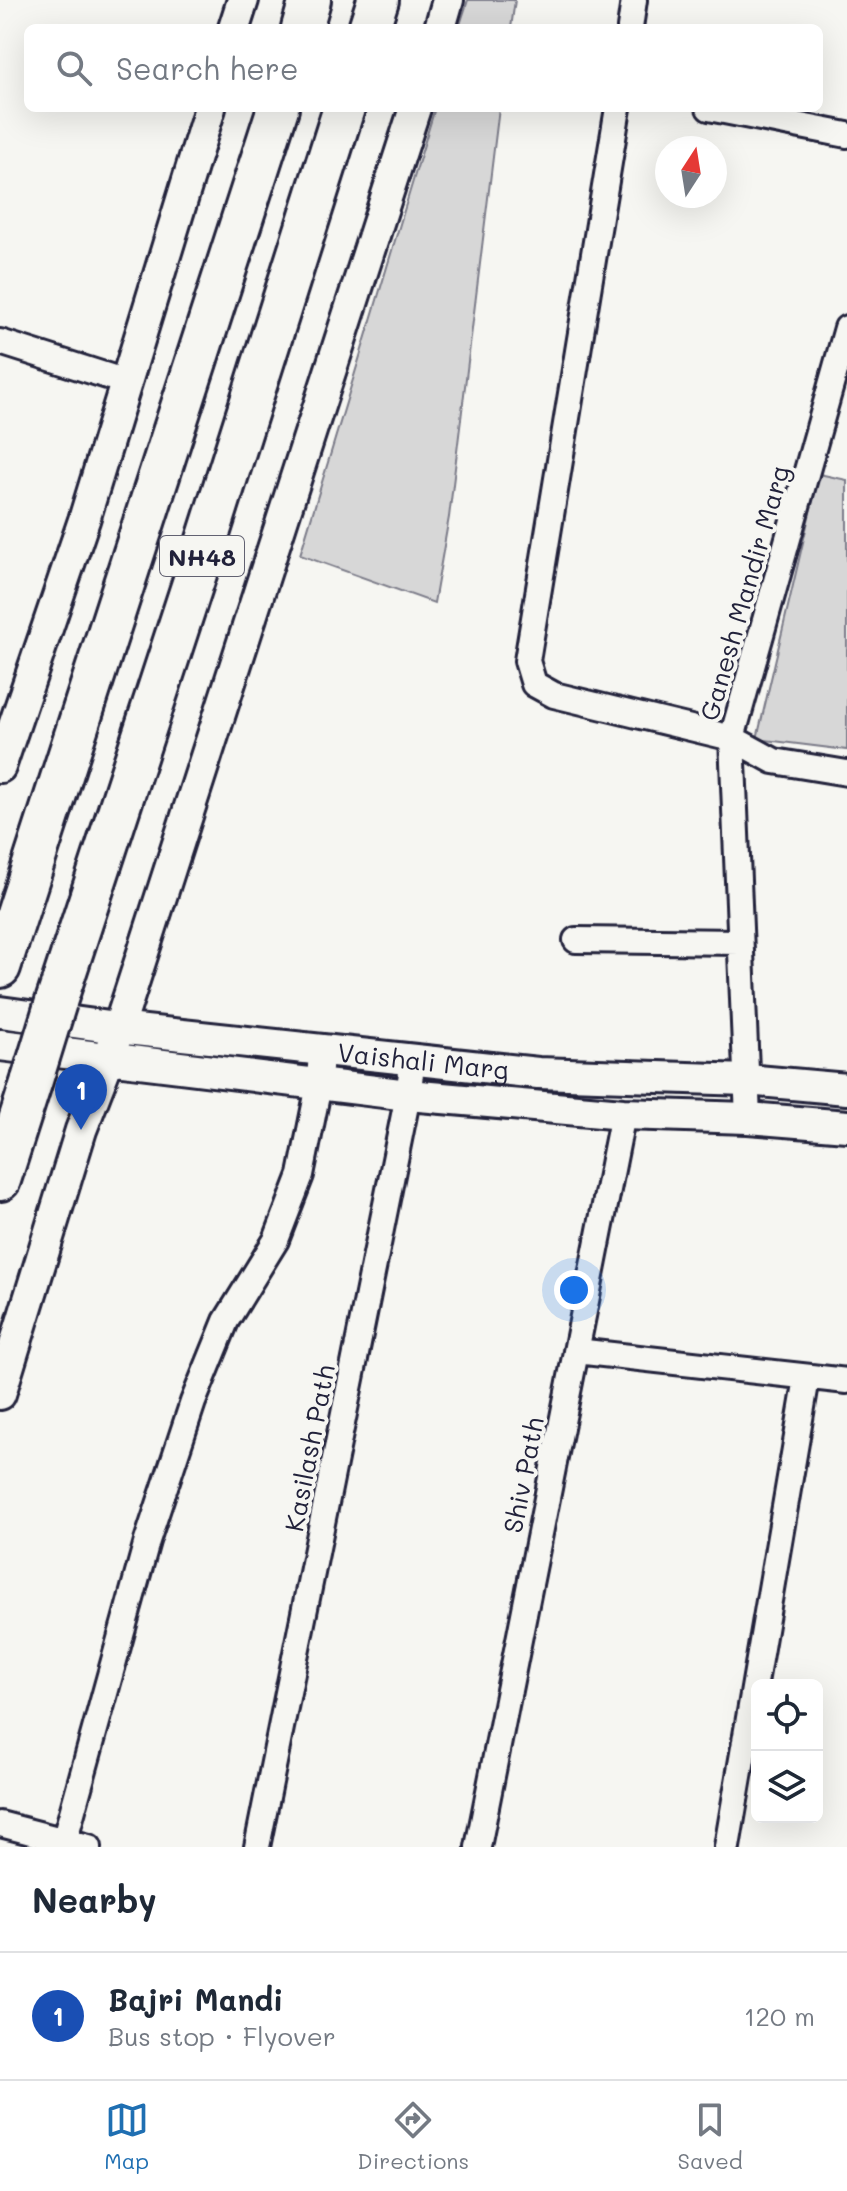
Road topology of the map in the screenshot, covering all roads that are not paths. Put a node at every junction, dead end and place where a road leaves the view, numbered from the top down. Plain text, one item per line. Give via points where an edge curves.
1 (243, 0) edge
2 (310, 0) edge
3 (378, 0) edge
4 (448, 0) edge
5 (634, 0) edge
6 (235, 24) edge
7 (303, 24) edge
8 (370, 24) edge
9 (441, 24) edge
10 (631, 24) edge
11 (209, 112) edge
12 (277, 112) edge
13 (343, 112) edge
14 (414, 112) edge
15 (617, 112) edge
16 (729, 112) edge
17 (847, 135) edge
18 (847, 328) edge
19 (0, 342) edge
20 (126, 382) junction
21 (732, 738) junction
22 (0, 767) edge
23 (847, 773) edge
24 (576, 940) dead end
25 (740, 942) junction
26 (0, 967) edge
27 (0, 1012) edge
28 (117, 1028) junction
29 (0, 1045) edge
30 (321, 1049) junction
31 (109, 1058) junction
32 (413, 1059) junction
33 (747, 1080) junction
34 (319, 1085) junction
35 (847, 1089) edge
36 (408, 1095) junction
37 (623, 1114) junction
38 (748, 1118) junction
39 (847, 1126) edge
40 (0, 1180) edge
41 (576, 1351) junction
42 (807, 1378) junction
43 (847, 1381) edge
44 (0, 1394) edge
45 (0, 1824) edge
46 (64, 1842) junction
47 (89, 1847) edge
48 (257, 1847) edge
49 (478, 1847) edge
50 (727, 1847) edge

1 - 6 street
2 - 7 highway
3 - 8 highway
4 - 9 street
5 - 10 street
11 - 20 street
12 - 26 highway, NH48
13 - 40 highway, NH48, bridge
14 - 28 street
15 - 21 street via 527,661 534,684 554,695
16 - 17 street
18 - 21 street, Ganesh Mandir Marg
19 - 20 street
20 - 22 street
21 - 23 street via 774,761
21 - 25 street, Ganesh Mandir Marg
24 - 25 street
25 - 33 street, Ganesh Mandir Marg
27 - 28 street, Vaishali Marg
28 - 30 street, Vaishali Marg
28 - 31 street
29 - 31 street, Vaishali Marg
30 - 32 street, Vaishali Marg
30 - 34 street
31 - 34 street, Vaishali Marg
31 - 44 street via 81,1130
32 - 33 street, Vaishali Marg via 538,1073
32 - 36 street, Kasilash Path
33 - 35 street, Vaishali Marg
33 - 38 street, Ganesh Mandir Marg
34 - 36 street, Vaishali Marg
34 - 46 street via 301,1175 276,1240 226,1321 193,1402 147,1541
36 - 37 street, Vaishali Marg
36 - 48 street, Kasilash Path
37 - 38 street, Vaishali Marg
37 - 41 street, Shiv Path
38 - 39 street, Vaishali Marg
41 - 42 street
41 - 49 street, Shiv Path
42 - 43 street
42 - 50 street
45 - 46 street
46 - 47 street

